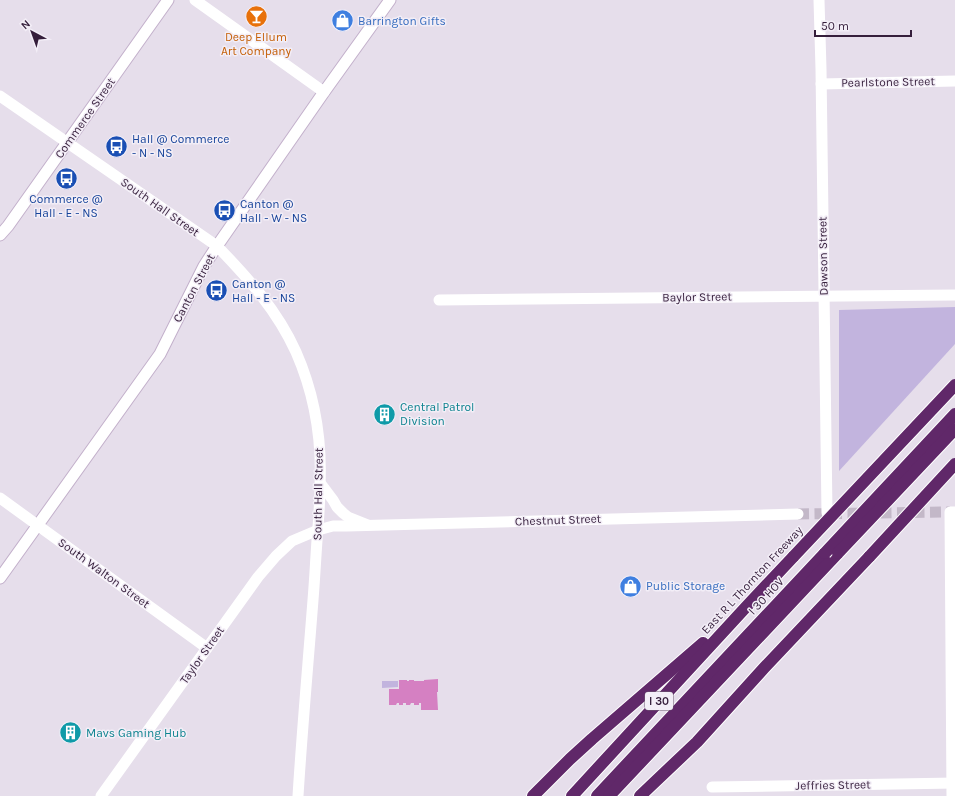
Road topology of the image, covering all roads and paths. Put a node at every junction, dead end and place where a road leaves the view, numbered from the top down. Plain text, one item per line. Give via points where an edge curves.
1 (168, 0) edge
2 (195, 0) edge
3 (390, 0) edge
4 (818, 0) edge
5 (955, 81) edge
6 (821, 84) junction
7 (324, 92) junction
8 (0, 96) edge
9 (67, 143) junction
10 (0, 235) edge
11 (217, 246) junction
12 (955, 295) edge
13 (824, 296) junction
14 (439, 300) dead end
15 (955, 385) edge
16 (955, 414) edge
17 (955, 429) edge
18 (955, 464) edge
19 (320, 484) junction
20 (0, 498) edge
21 (952, 512) edge
22 (827, 513) dead end
23 (798, 514) tunnel mouth
24 (38, 525) junction
25 (368, 525) junction
26 (318, 530) junction
27 (0, 578) edge
28 (746, 607) junction
29 (207, 648) junction
30 (697, 742) junction
31 (953, 783) edge
32 (712, 787) dead end
33 (101, 796) edge
34 (298, 796) edge
35 (533, 796) edge
36 (572, 796) edge
37 (597, 796) edge
38 (609, 796) edge
39 (640, 796) edge
40 (652, 796) edge
41 (952, 796) edge

1 - 9 street, Commerce Street
2 - 7 street
3 - 7 street, Canton Street
4 - 6 street, Dawson Street
5 - 6 street, Pearlstone Street
6 - 13 street, Dawson Street
7 - 11 street, Canton Street
8 - 9 street, South Hall Street
9 - 10 street, Commerce Street
9 - 11 street, South Hall Street
11 - 19 street, South Hall Street via 271,307 296,351 314,407
11 - 24 street, Canton Street via 203,268 160,354
12 - 13 street, Baylor Street
13 - 14 street, Baylor Street
13 - 22 street, Dawson Street
15 - 28 highway, East R L Thornton Freeway / I 30, bridge
16 - 37 highway, I 30 HOV, bridge
17 - 38 highway, I 30 HOV, bridge
18 - 30 highway, bridge
19 - 25 street via 343,513
19 - 26 street, South Hall Street
20 - 24 street, South Walton Street
21 - 31 street
23 - 25 street, Chestnut Street
24 - 27 street, Canton Street
24 - 29 street, South Walton Street
25 - 26 street, Chestnut Street via 333,526
26 - 29 street, Taylor Street via 292,541 276,556
26 - 34 street, South Hall Street
28 - 35 highway via 592,739
28 - 36 highway, East R L Thornton Freeway / I 30
29 - 33 street, Taylor Street
30 - 39 highway
30 - 40 highway
31 - 32 street, Jeffries Street
31 - 41 street

